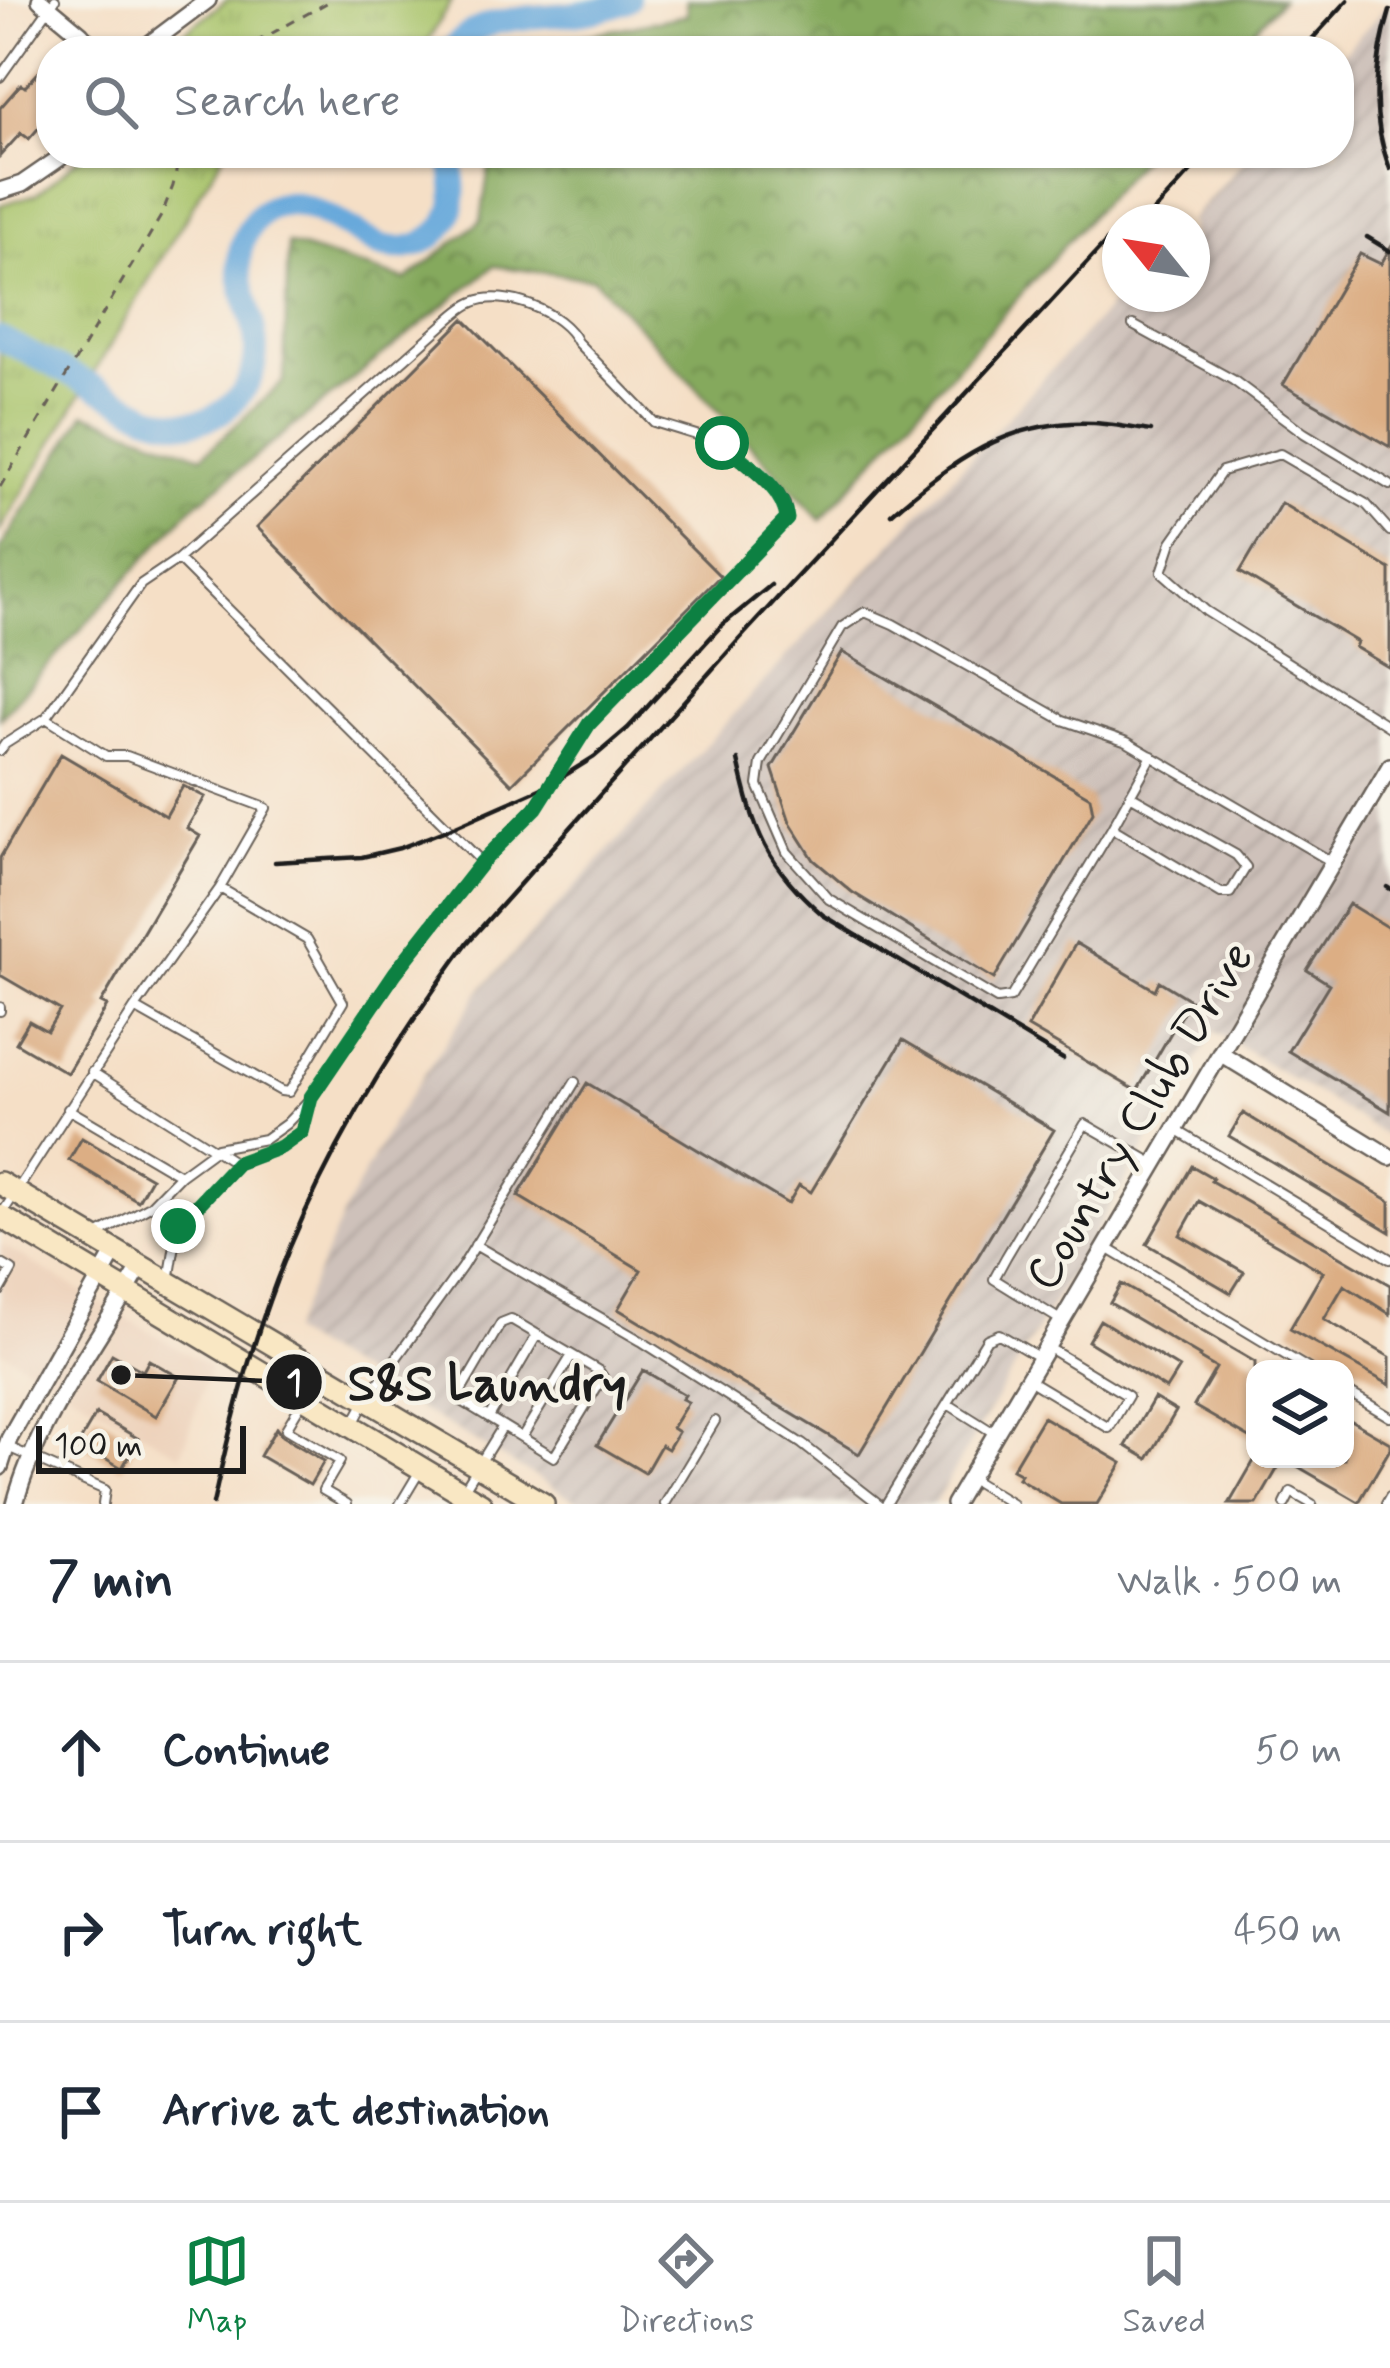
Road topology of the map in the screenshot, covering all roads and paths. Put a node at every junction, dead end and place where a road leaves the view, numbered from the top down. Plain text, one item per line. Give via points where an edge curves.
1 (208, 0) edge
2 (332, 0) edge
3 (48, 2) edge
4 (81, 36) edge
5 (160, 36) edge
6 (268, 36) edge
7 (0, 76) edge
8 (46, 168) edge
9 (176, 168) edge
10 (0, 191) edge
11 (1133, 325) dead end
12 (1390, 485) edge
13 (0, 487) edge
14 (1390, 531) edge
15 (178, 559) junction
16 (46, 718) junction
17 (1390, 727) edge
18 (0, 752) edge
19 (1151, 756) junction
20 (1390, 766) edge
21 (1130, 795) junction
22 (1112, 828) junction
23 (482, 862) junction
24 (1333, 862) junction
25 (220, 888) junction
26 (135, 1008) junction
27 (1220, 1053) junction
28 (92, 1072) junction
29 (575, 1082) dead end
30 (311, 1097) junction
31 (68, 1109) junction
32 (1175, 1130) junction
33 (217, 1148) junction
34 (1390, 1157) edge
35 (237, 1163) junction
36 (1154, 1164) junction
37 (180, 1174) junction
38 (8, 1187) edge
39 (0, 1217) edge
40 (93, 1238) junction
41 (475, 1245) junction
42 (1106, 1247) junction
43 (115, 1250) junction
44 (1390, 1259) edge
45 (0, 1263) edge
46 (141, 1266) junction
47 (101, 1274) junction
48 (169, 1283) junction
49 (127, 1290) junction
50 (0, 1291) edge
51 (1062, 1321) junction
52 (537, 1335) junction
53 (1044, 1353) junction
54 (572, 1355) junction
55 (1295, 1360) edge
56 (1028, 1379) junction
57 (1354, 1395) edge
58 (305, 1398) junction
59 (366, 1400) junction
60 (948, 1404) junction
61 (489, 1417) junction
62 (1390, 1417) edge
63 (715, 1421) dead end
64 (352, 1426) junction
65 (503, 1426) junction
66 (995, 1434) junction
67 (522, 1437) junction
68 (7, 1446) junction
69 (32, 1458) junction
70 (478, 1466) junction
71 (0, 1467) edge
72 (422, 1468) junction
73 (969, 1478) junction
74 (466, 1500) edge
75 (15, 1504) edge
76 (103, 1504) edge
77 (346, 1504) edge
78 (400, 1504) edge
79 (544, 1504) edge
80 (665, 1504) edge
81 (883, 1504) edge
82 (954, 1504) edge
83 (1012, 1504) edge
84 (1285, 1504) edge
85 (1312, 1504) edge

1 - 5 street
2 - 6 path
3 - 4 street
3 - 7 lane
8 - 10 street
9 - 13 path via 161,216
11 - 12 lane
14 - 17 lane via 1366,504 1280,454 1222,471 1172,542 1162,572 1206,611
15 - 16 lane via 141,584
15 - 23 lane
15 - 23 lane via 442,326 473,302 498,298 522,301 570,328 653,422 722,443 776,490 787,519 589,724 536,808
16 - 18 lane
16 - 25 lane via 106,756 128,756 266,808
19 - 21 lane
19 - 22 lane via 1063,720 865,612 842,627 760,763 758,785 778,835 830,899 997,999 1011,997
19 - 24 lane
20 - 24 street, Country Club Drive
21 - 22 lane
21 - 22 lane via 1246,867 1230,893 1221,893
23 - 30 lane
24 - 27 street, Country Club Drive
25 - 26 lane
25 - 26 lane via 307,938 343,1002 289,1093
26 - 28 lane
27 - 32 street, Country Club Drive
27 - 34 street
28 - 31 lane
28 - 33 lane
29 - 41 lane
30 - 33 lane via 266,1139
30 - 35 lane via 302,1132
31 - 37 lane
31 - 38 lane
32 - 36 street, Country Club Drive
32 - 44 lane
33 - 35 lane
33 - 37 lane
35 - 48 lane via 178,1226
36 - 42 street, Country Club Drive
36 - 51 lane via 1085,1124 1006,1257 994,1280
37 - 40 lane via 150,1206
38 - 39 lane
38 - 40 main road
39 - 47 main road
40 - 43 main road
41 - 59 lane
41 - 81 lane via 740,1404
42 - 51 street, Country Club Drive
42 - 55 lane
43 - 46 main road
43 - 47 street
45 - 50 lane via 12,1270
46 - 48 main road
46 - 49 street
47 - 49 main road
47 - 68 street
48 - 59 main road
49 - 58 main road
49 - 69 street
51 - 53 street, Country Club Drive
52 - 54 lane
52 - 61 lane
52 - 61 lane via 511,1319 501,1322 460,1393
53 - 56 street, Country Club Drive
53 - 56 lane via 1128,1396 1109,1428
53 - 60 lane via 999,1334 987,1340
54 - 67 lane
54 - 67 lane via 603,1377 561,1448 554,1457
56 - 66 street, Country Club Drive
57 - 62 lane
58 - 64 main road
58 - 77 lane via 286,1429 340,1461 323,1490
59 - 64 lane
59 - 70 main road
60 - 66 lane
60 - 81 lane
61 - 65 lane
63 - 80 lane
64 - 72 main road
65 - 67 lane
65 - 70 lane
66 - 73 street, Country Club Drive
68 - 69 lane
68 - 71 street
69 - 75 street
69 - 76 lane via 104,1490
70 - 74 lane
70 - 79 main road
72 - 74 main road
72 - 78 lane
73 - 82 street, Country Club Drive
73 - 83 lane
84 - 85 lane via 1292,1492

